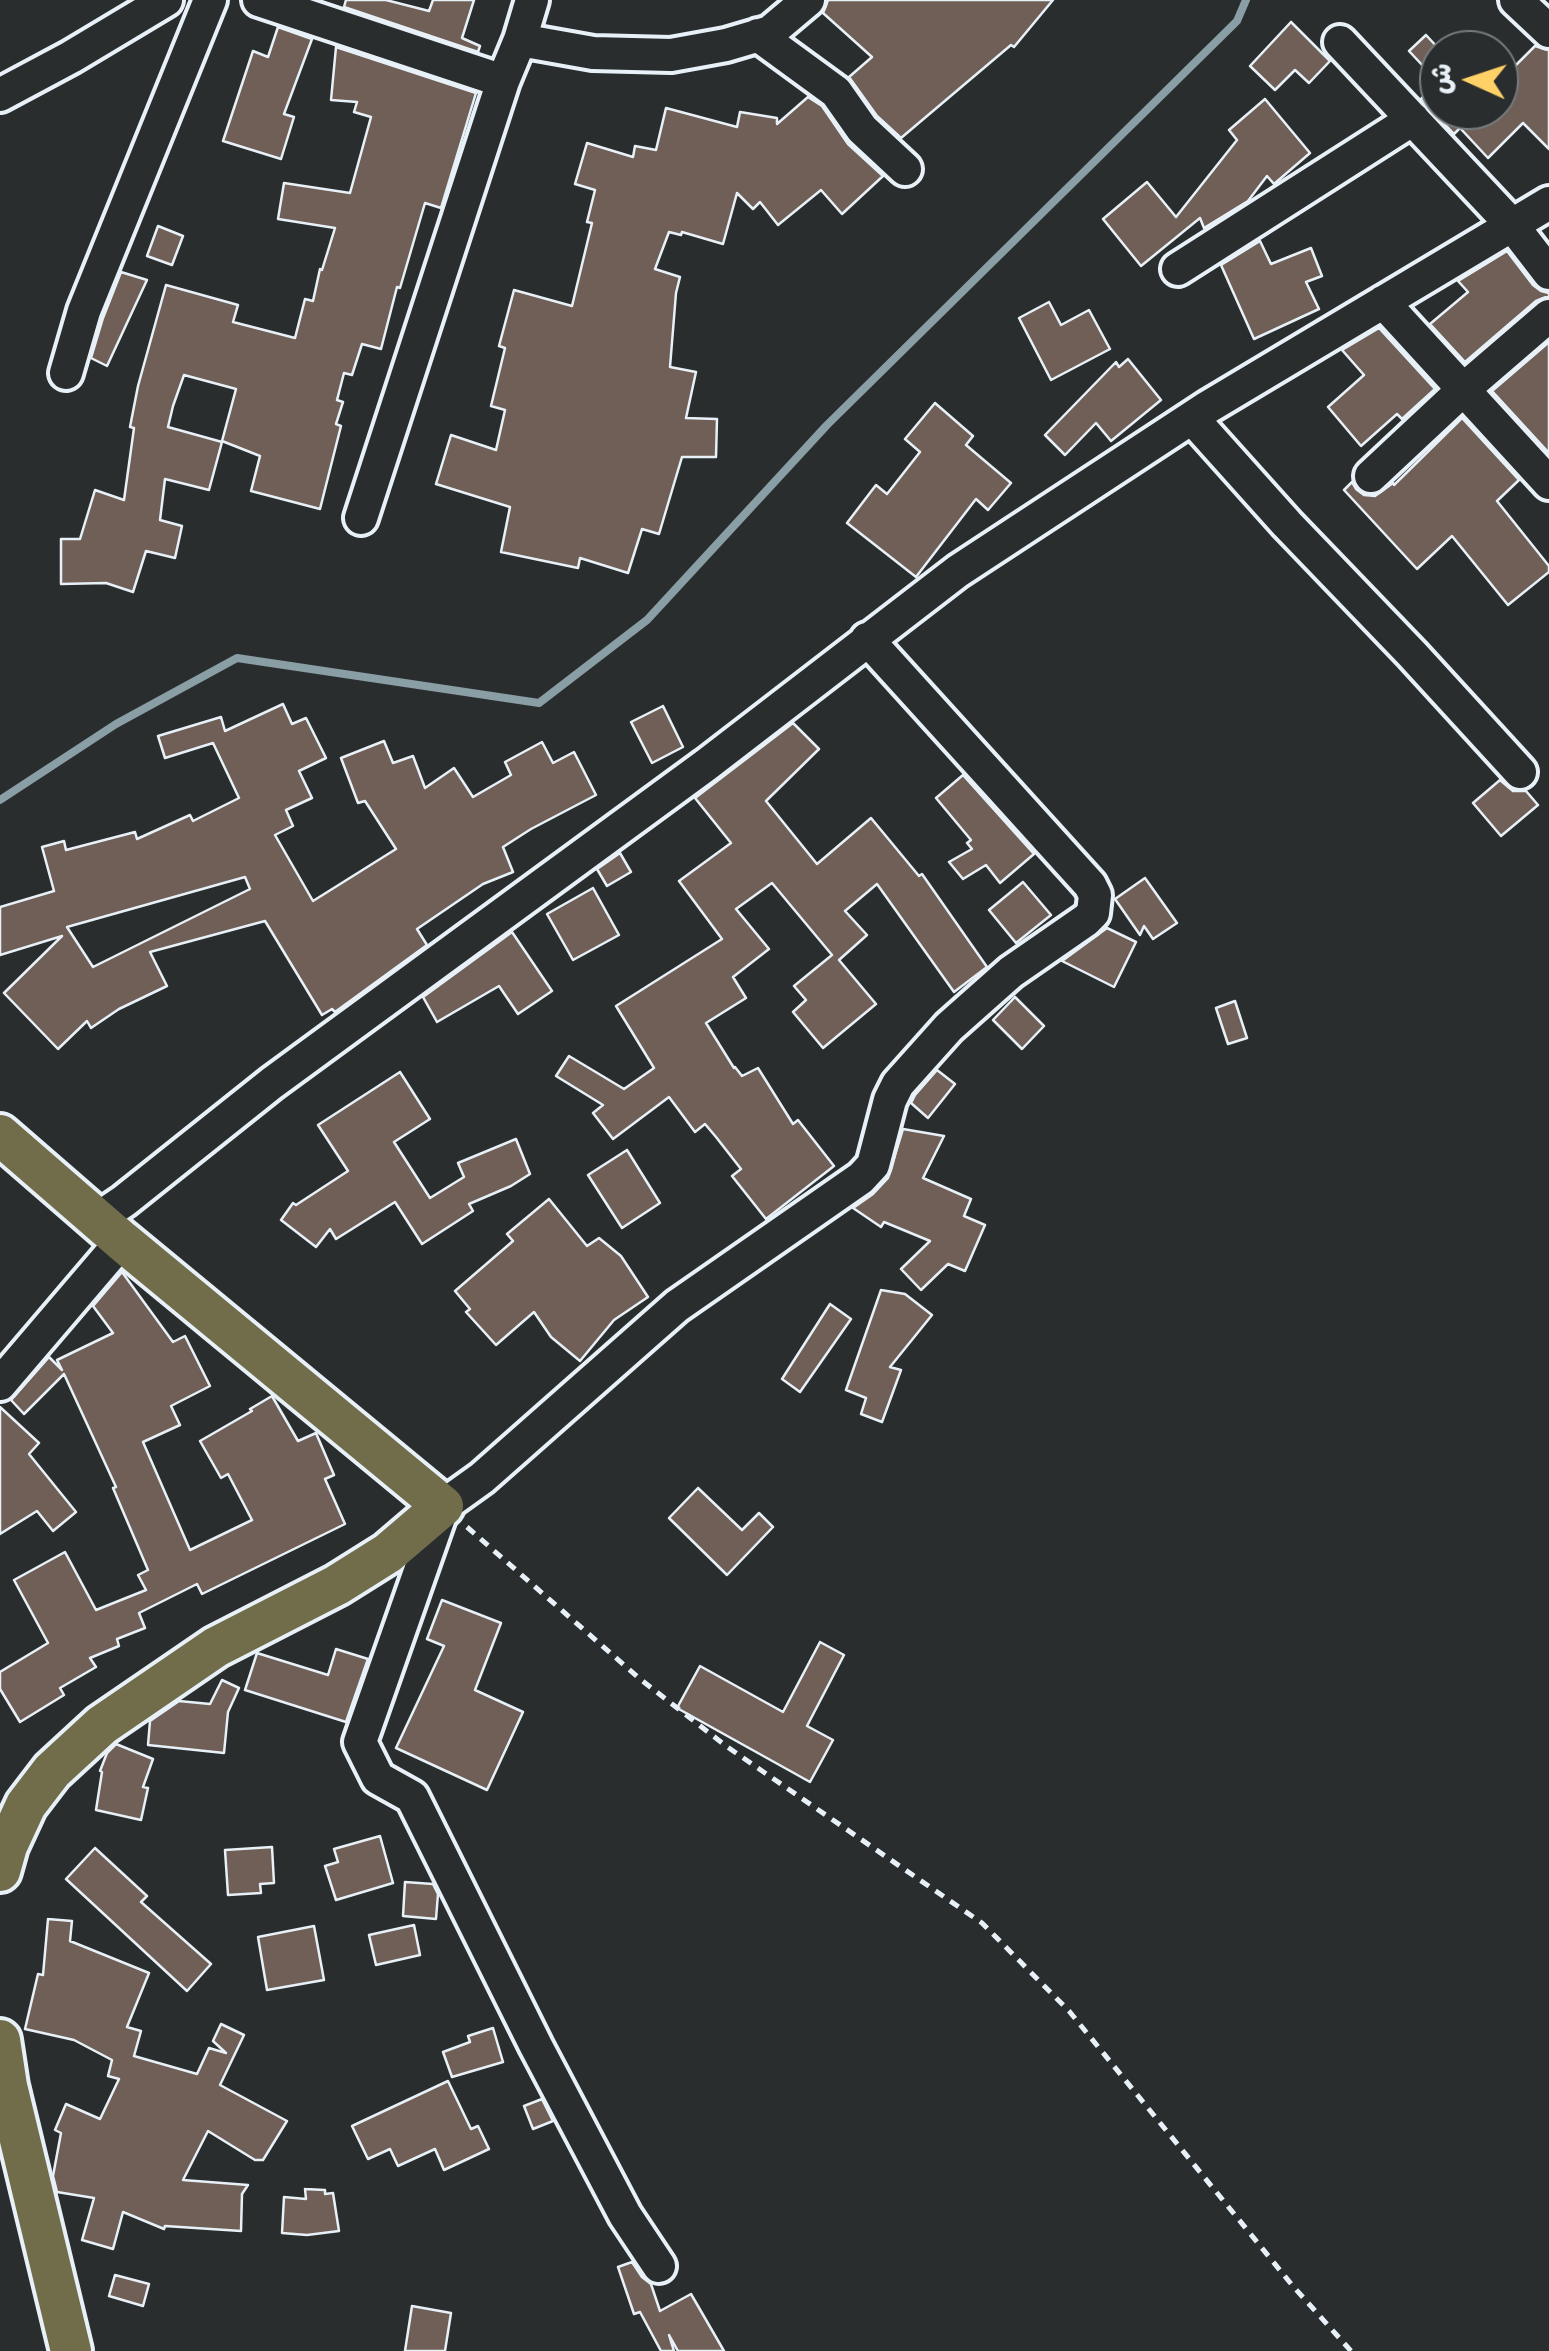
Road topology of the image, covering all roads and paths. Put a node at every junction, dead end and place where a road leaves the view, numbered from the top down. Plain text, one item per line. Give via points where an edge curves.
1 (166, 0) edge
2 (210, 0) edge
3 (259, 0) edge
4 (532, 0) edge
5 (808, 0) edge
6 (1516, 0) edge
7 (1549, 31) edge
8 (758, 35) junction
9 (520, 40) junction
10 (1340, 42) dead end
11 (503, 80) junction
12 (0, 95) edge
13 (1412, 119) junction
14 (905, 169) dead end
15 (1549, 203) edge
16 (1512, 225) junction
17 (1178, 269) dead end
18 (1549, 273) edge
19 (1383, 302) junction
20 (1549, 316) edge
21 (66, 373) dead end
22 (1464, 389) junction
23 (1192, 418) junction
24 (1371, 476) dead end
25 (1549, 483) edge
26 (361, 518) dead end
27 (868, 639) junction
28 (1520, 772) dead end
29 (0, 1136) edge
30 (109, 1230) junction
31 (0, 1384) edge
32 (442, 1506) junction
33 (0, 1871) edge
34 (0, 2040) edge
35 (7, 2120) edge
36 (660, 2266) dead end
37 (71, 2351) edge
38 (1351, 2351) edge

1 - 12 street
2 - 21 street via 84,311
3 - 11 street
4 - 9 street
5 - 8 street
6 - 7 street
8 - 9 street via 671,55 594,53
8 - 14 street via 836,92 862,129
9 - 11 street
10 - 13 street
11 - 26 street
13 - 16 street
13 - 17 street
15 - 16 street
16 - 18 street
16 - 19 street
19 - 22 street
19 - 23 street
20 - 22 street
22 - 24 street
22 - 25 street
23 - 27 street via 958,571
23 - 28 street
27 - 30 street via 272,1082 124,1201
27 - 32 street via 1090,885 1093,913 1010,972 923,1055 898,1084 873,1165 861,1178 677,1306
29 - 30 main road
30 - 31 street
30 - 32 main road
32 - 33 main road via 388,1553 216,1647 102,1725 26,1805
32 - 36 street via 360,1742 378,1778 412,1797 625,2215
32 - 38 path via 697,1724 982,1923 1070,2011
34 - 35 main road
35 - 37 main road

